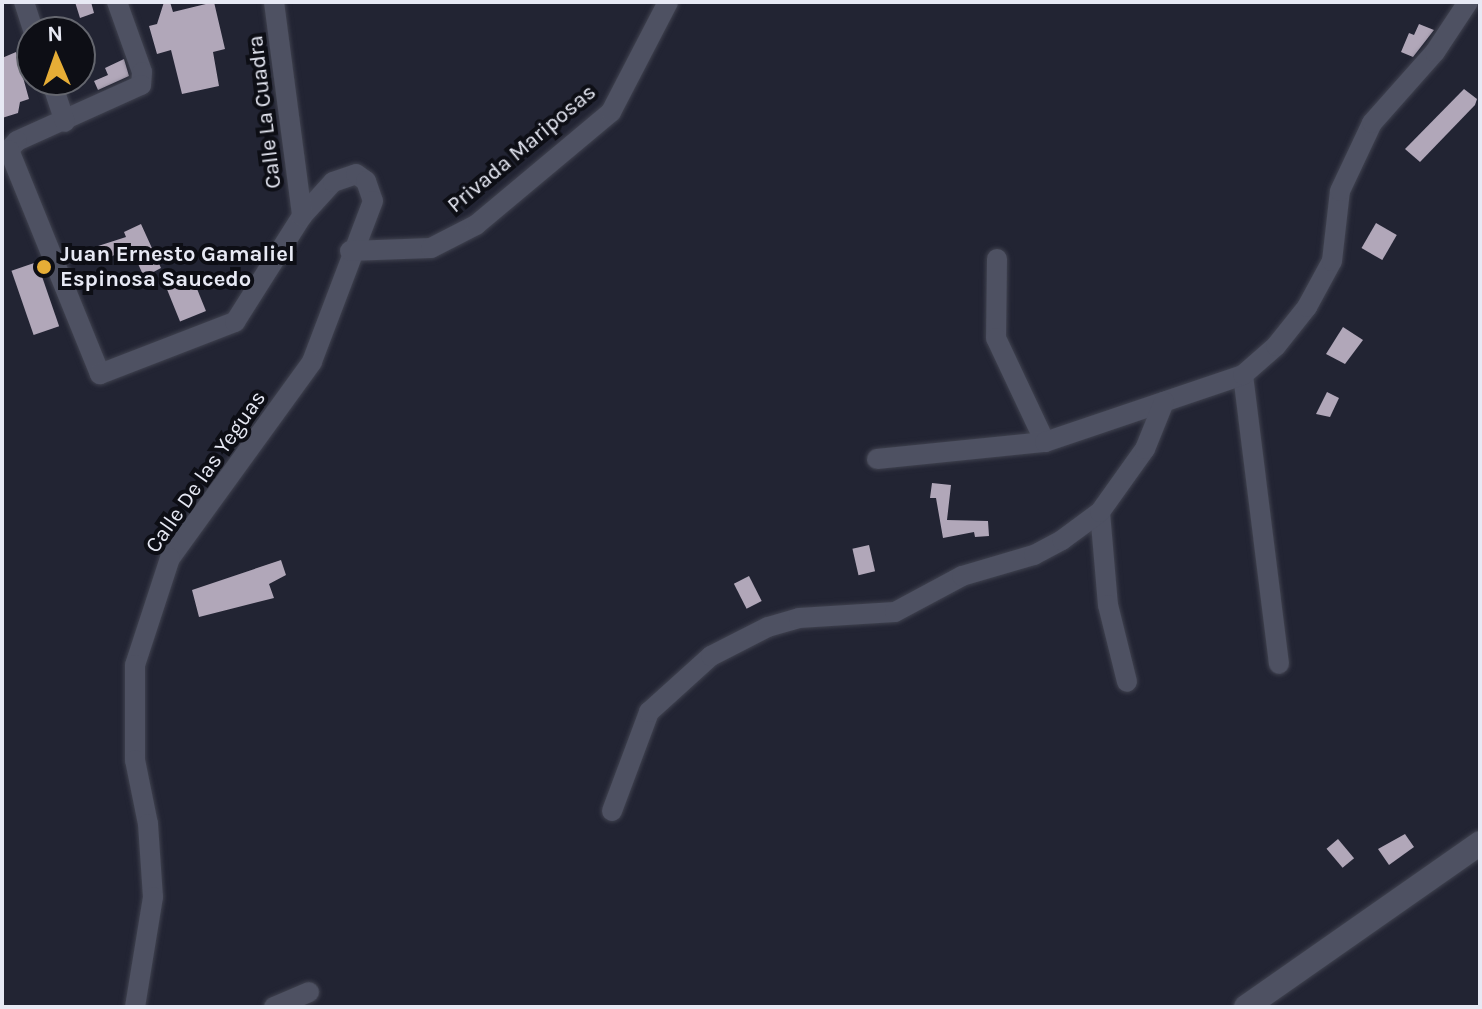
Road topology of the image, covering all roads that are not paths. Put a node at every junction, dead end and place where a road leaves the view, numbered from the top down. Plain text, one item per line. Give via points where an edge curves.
1 (117, 2) edge
2 (274, 2) edge
3 (668, 2) edge
4 (1468, 2) edge
5 (56, 96) edge
6 (65, 122) junction
7 (302, 216) junction
8 (350, 251) junction
9 (997, 259) dead end
10 (1243, 375) junction
11 (1164, 402) junction
12 (1045, 442) junction
13 (877, 459) dead end
14 (1100, 512) junction
15 (1279, 664) dead end
16 (1127, 682) dead end
17 (612, 811) dead end
18 (1480, 843) edge
19 (309, 992) dead end
20 (135, 1007) edge
21 (274, 1007) edge
22 (1246, 1007) edge

1 - 6 street via 142,72 137,88
2 - 7 street, Calle La Cuadra
3 - 8 street, Privada Mariposas via 611,112 476,225 431,248
4 - 10 street via 1435,52 1372,123 1340,191 1332,261 1307,307 1276,346
5 - 6 street
6 - 7 street via 17,141 9,150 100,374 235,322
7 - 8 street, Calle De las Yeguas via 333,182 356,174 366,181 373,201
8 - 20 street, Calle De las Yeguas via 312,362 170,558 135,665 135,760 148,824 153,897
9 - 12 street via 996,338
10 - 11 street
10 - 15 street
11 - 12 street
11 - 14 street via 1145,449
12 - 13 street
14 - 16 street via 1108,605
14 - 17 street via 1034,555 962,576 895,612 799,618 732,642 649,712
18 - 22 street
19 - 21 street

